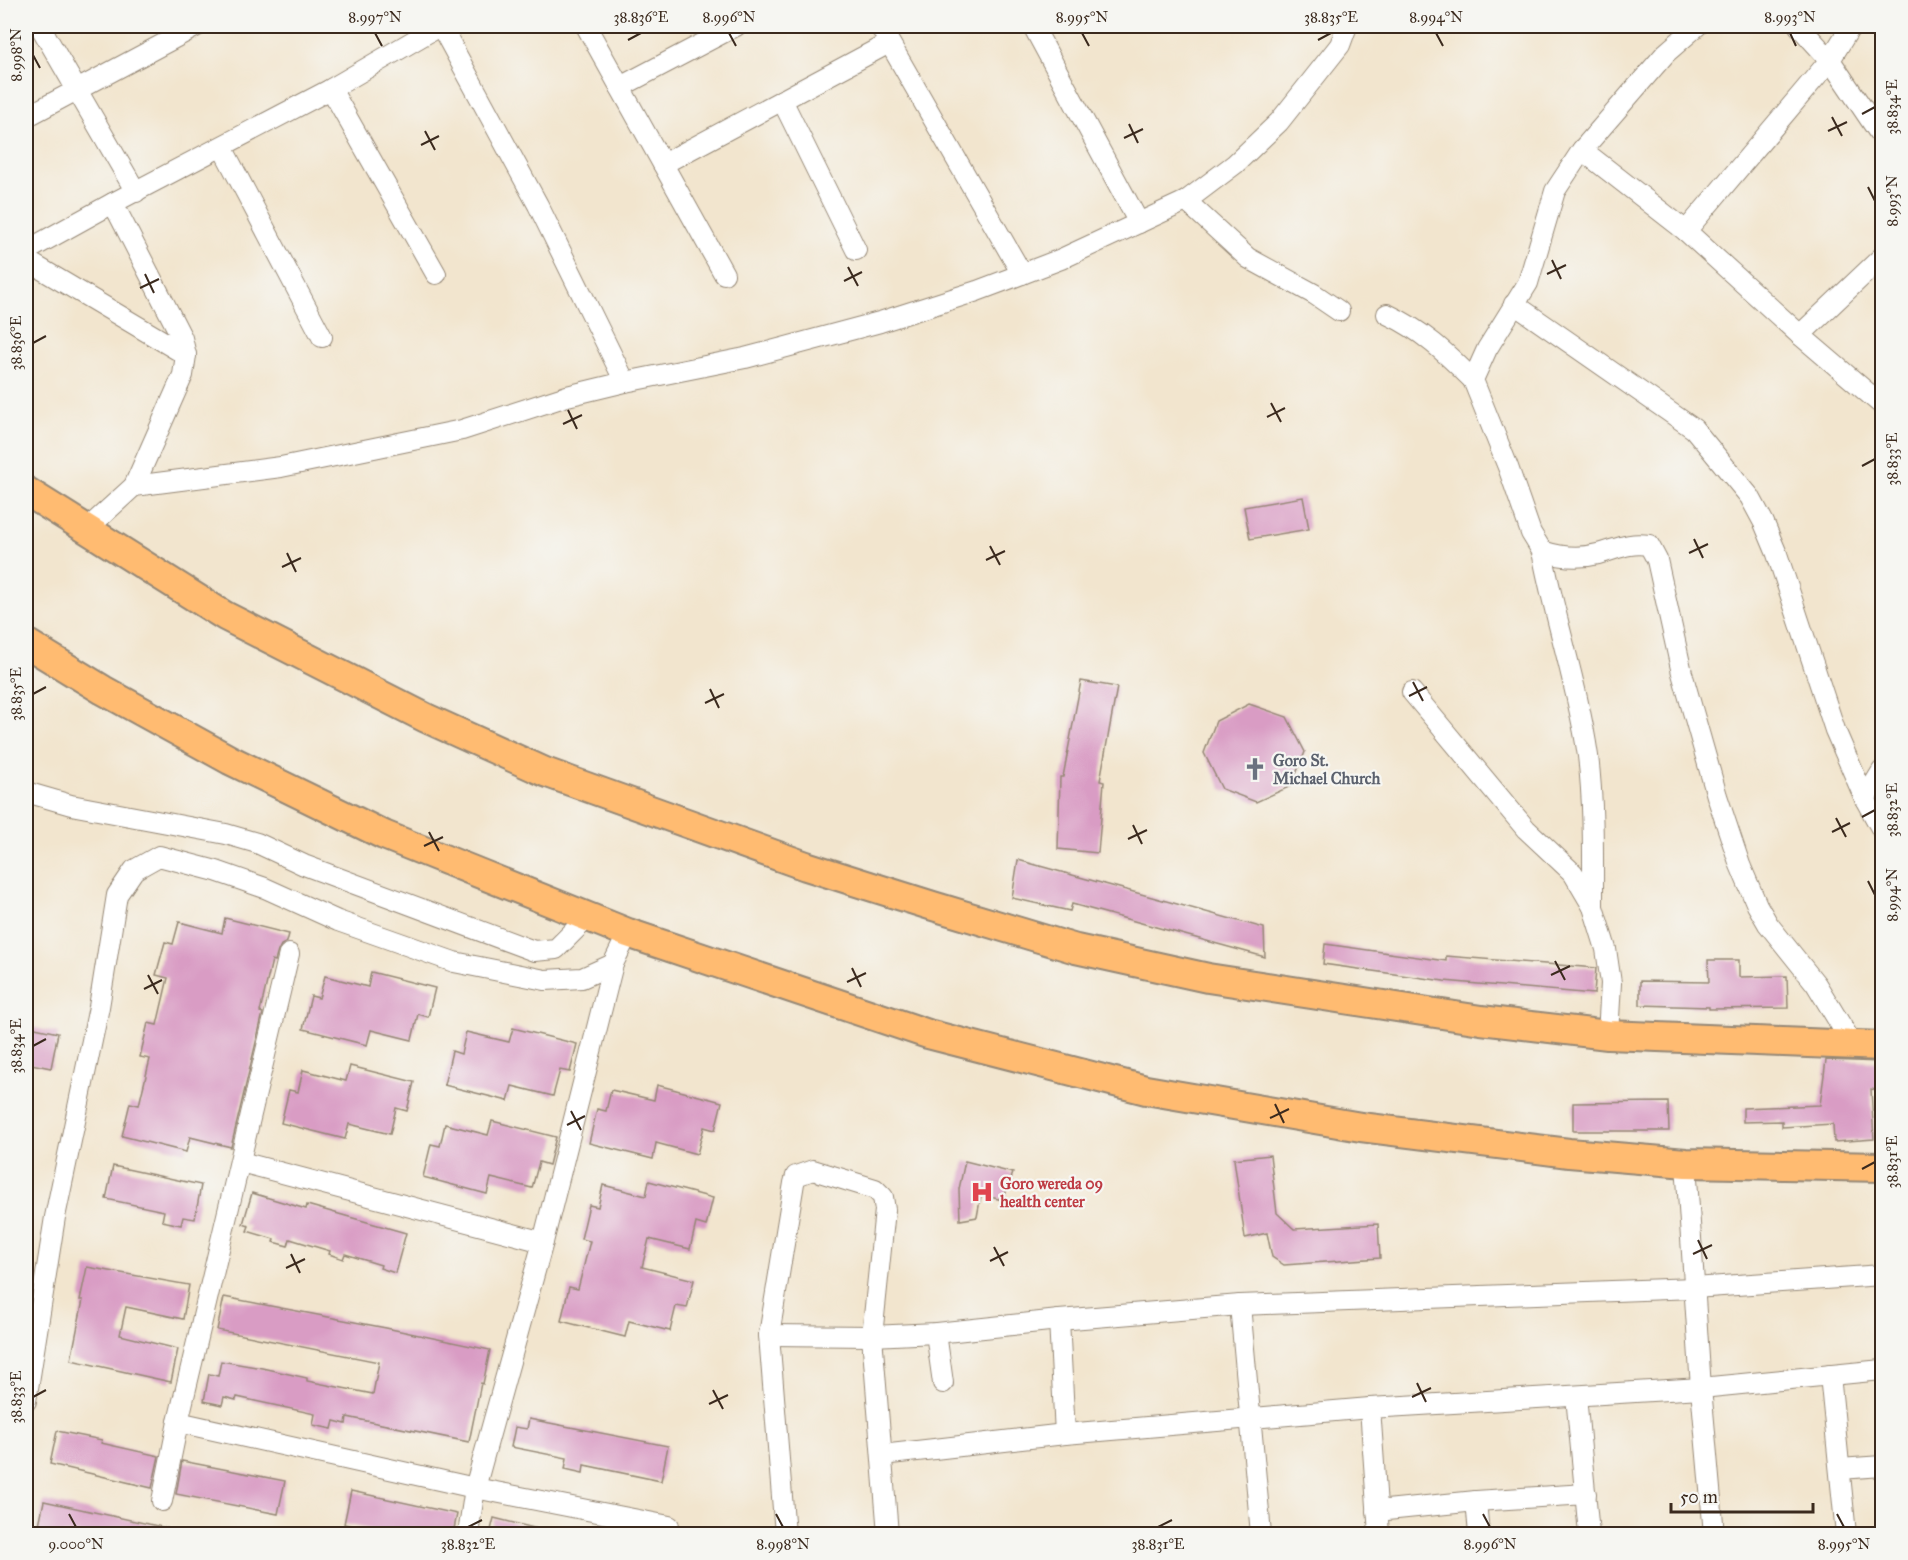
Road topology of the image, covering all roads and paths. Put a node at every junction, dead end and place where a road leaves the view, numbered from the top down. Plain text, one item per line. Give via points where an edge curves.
1 (40, 26) edge
2 (197, 26) edge
3 (440, 26) edge
4 (586, 26) edge
5 (736, 26) edge
6 (880, 26) edge
7 (1033, 26) edge
8 (1347, 26) edge
9 (1697, 26) edge
10 (1800, 26) edge
11 (1851, 26) edge
12 (889, 43) junction
13 (1830, 60) junction
14 (620, 87) junction
15 (331, 89) junction
16 (76, 90) junction
17 (782, 100) junction
18 (26, 117) edge
19 (1882, 137) edge
20 (222, 147) junction
21 (1582, 150) junction
22 (663, 164) junction
23 (136, 192) junction
24 (1186, 201) junction
25 (113, 203) junction
26 (1139, 223) junction
27 (1686, 231) junction
28 (856, 250) dead end
29 (26, 251) edge
30 (1882, 257) edge
31 (26, 260) edge
32 (436, 274) dead end
33 (724, 274) dead end
34 (1022, 274) junction
35 (1514, 304) junction
36 (1339, 311) dead end
37 (1387, 314) dead end
38 (1800, 335) junction
39 (322, 337) dead end
40 (186, 355) junction
41 (1473, 380) junction
42 (625, 382) junction
43 (1882, 405) edge
44 (135, 486) junction
45 (26, 491) edge
46 (86, 530) junction
47 (1542, 551) junction
48 (26, 643) edge
49 (1412, 692) dead end
50 (1882, 771) edge
51 (26, 792) edge
52 (1865, 799) junction
53 (1882, 830) edge
54 (1593, 908) junction
55 (588, 917) junction
56 (628, 933) junction
57 (289, 954) dead end
58 (613, 964) junction
59 (1608, 1035) junction
60 (1853, 1045) junction
61 (1882, 1046) edge
62 (241, 1162) junction
63 (1686, 1163) junction
64 (1882, 1167) edge
65 (543, 1242) junction
66 (1882, 1275) edge
67 (1694, 1288) junction
68 (1240, 1305) junction
69 (32, 1308) edge
70 (1059, 1320) junction
71 (936, 1333) junction
72 (769, 1335) junction
73 (872, 1336) junction
74 (1882, 1370) edge
75 (1830, 1375) junction
76 (943, 1383) dead end
77 (1701, 1388) junction
78 (1576, 1396) junction
79 (26, 1401) edge
80 (1370, 1408) junction
81 (1250, 1418) junction
82 (178, 1422) junction
83 (1065, 1434) junction
84 (882, 1455) junction
85 (1882, 1466) edge
86 (1840, 1469) junction
87 (475, 1488) junction
88 (1586, 1494) junction
89 (162, 1501) dead end
90 (1476, 1501) junction
91 (1377, 1511) junction
92 (468, 1534) edge
93 (670, 1534) edge
94 (785, 1534) edge
95 (888, 1534) edge
96 (1262, 1534) edge
97 (1379, 1534) edge
98 (1479, 1534) edge
99 (1589, 1534) edge
100 (1714, 1534) edge
101 (1846, 1534) edge

1 - 16 street
2 - 16 street
3 - 15 street
3 - 42 street via 538,205
4 - 14 street
5 - 14 street
6 - 12 street
7 - 26 street
8 - 24 street via 1340,45 1279,122 1235,164
9 - 21 street via 1666,53
10 - 13 street
11 - 13 street
12 - 17 street
12 - 34 street
13 - 19 street
13 - 27 street
14 - 22 street
15 - 20 street
15 - 32 street
16 - 18 street
16 - 23 street
17 - 22 street
17 - 28 street
20 - 23 street
20 - 39 street
21 - 27 street
21 - 35 street via 1555,191 1528,283
22 - 33 street
23 - 25 street
24 - 26 street
24 - 36 street via 1248,258
25 - 29 street
25 - 40 street via 182,338
26 - 34 street
27 - 38 street
30 - 38 street
31 - 40 street
34 - 42 street via 858,328 745,358
35 - 41 street
35 - 52 street via 1694,429 1750,497 1777,554 1835,730
37 - 41 street via 1427,337
38 - 43 street
40 - 44 street via 183,375
41 - 47 street via 1531,533
42 - 44 street via 462,430 281,467
44 - 46 street
45 - 46 highway
46 - 59 highway via 225,616 426,718 545,772 806,866 1076,949 1244,984 1470,1019
47 - 54 street via 1588,756
47 - 60 street via 1562,557 1596,555 1632,543 1649,545 1657,560 1682,673 1717,796 1757,905 1816,984
48 - 55 highway via 211,750 384,835
49 - 54 street via 1526,830 1573,873
50 - 52 street
51 - 55 street via 256,843 304,865 534,951 556,950
52 - 53 street
54 - 59 street via 1606,949 1611,983
55 - 56 highway
56 - 58 street
56 - 63 highway via 928,1034 1146,1090 1361,1127
57 - 62 street
58 - 65 street
58 - 69 street via 582,978 545,980 454,962 338,921 216,871 159,856 134,870 117,895 99,1007
59 - 60 highway
60 - 61 highway
62 - 65 street
62 - 82 street
63 - 64 highway
63 - 67 street
65 - 87 street
66 - 67 street
67 - 68 street
67 - 77 street
68 - 70 street
68 - 81 street
69 - 79 street
70 - 71 street
70 - 83 street
71 - 73 street
71 - 76 street
72 - 73 street
72 - 73 street via 794,1183 796,1176 813,1170 875,1189 884,1197
72 - 94 street
73 - 84 street
74 - 75 street
75 - 77 street
75 - 86 street
77 - 78 street
77 - 100 street
78 - 80 street
78 - 88 street
80 - 81 street
80 - 91 street
81 - 83 street
81 - 96 street
82 - 87 street
82 - 89 street
83 - 84 street
84 - 95 street
85 - 86 street
86 - 101 street
87 - 92 street
87 - 93 street via 669,1526
88 - 90 street
88 - 99 street
90 - 91 street
90 - 98 street
91 - 97 street

